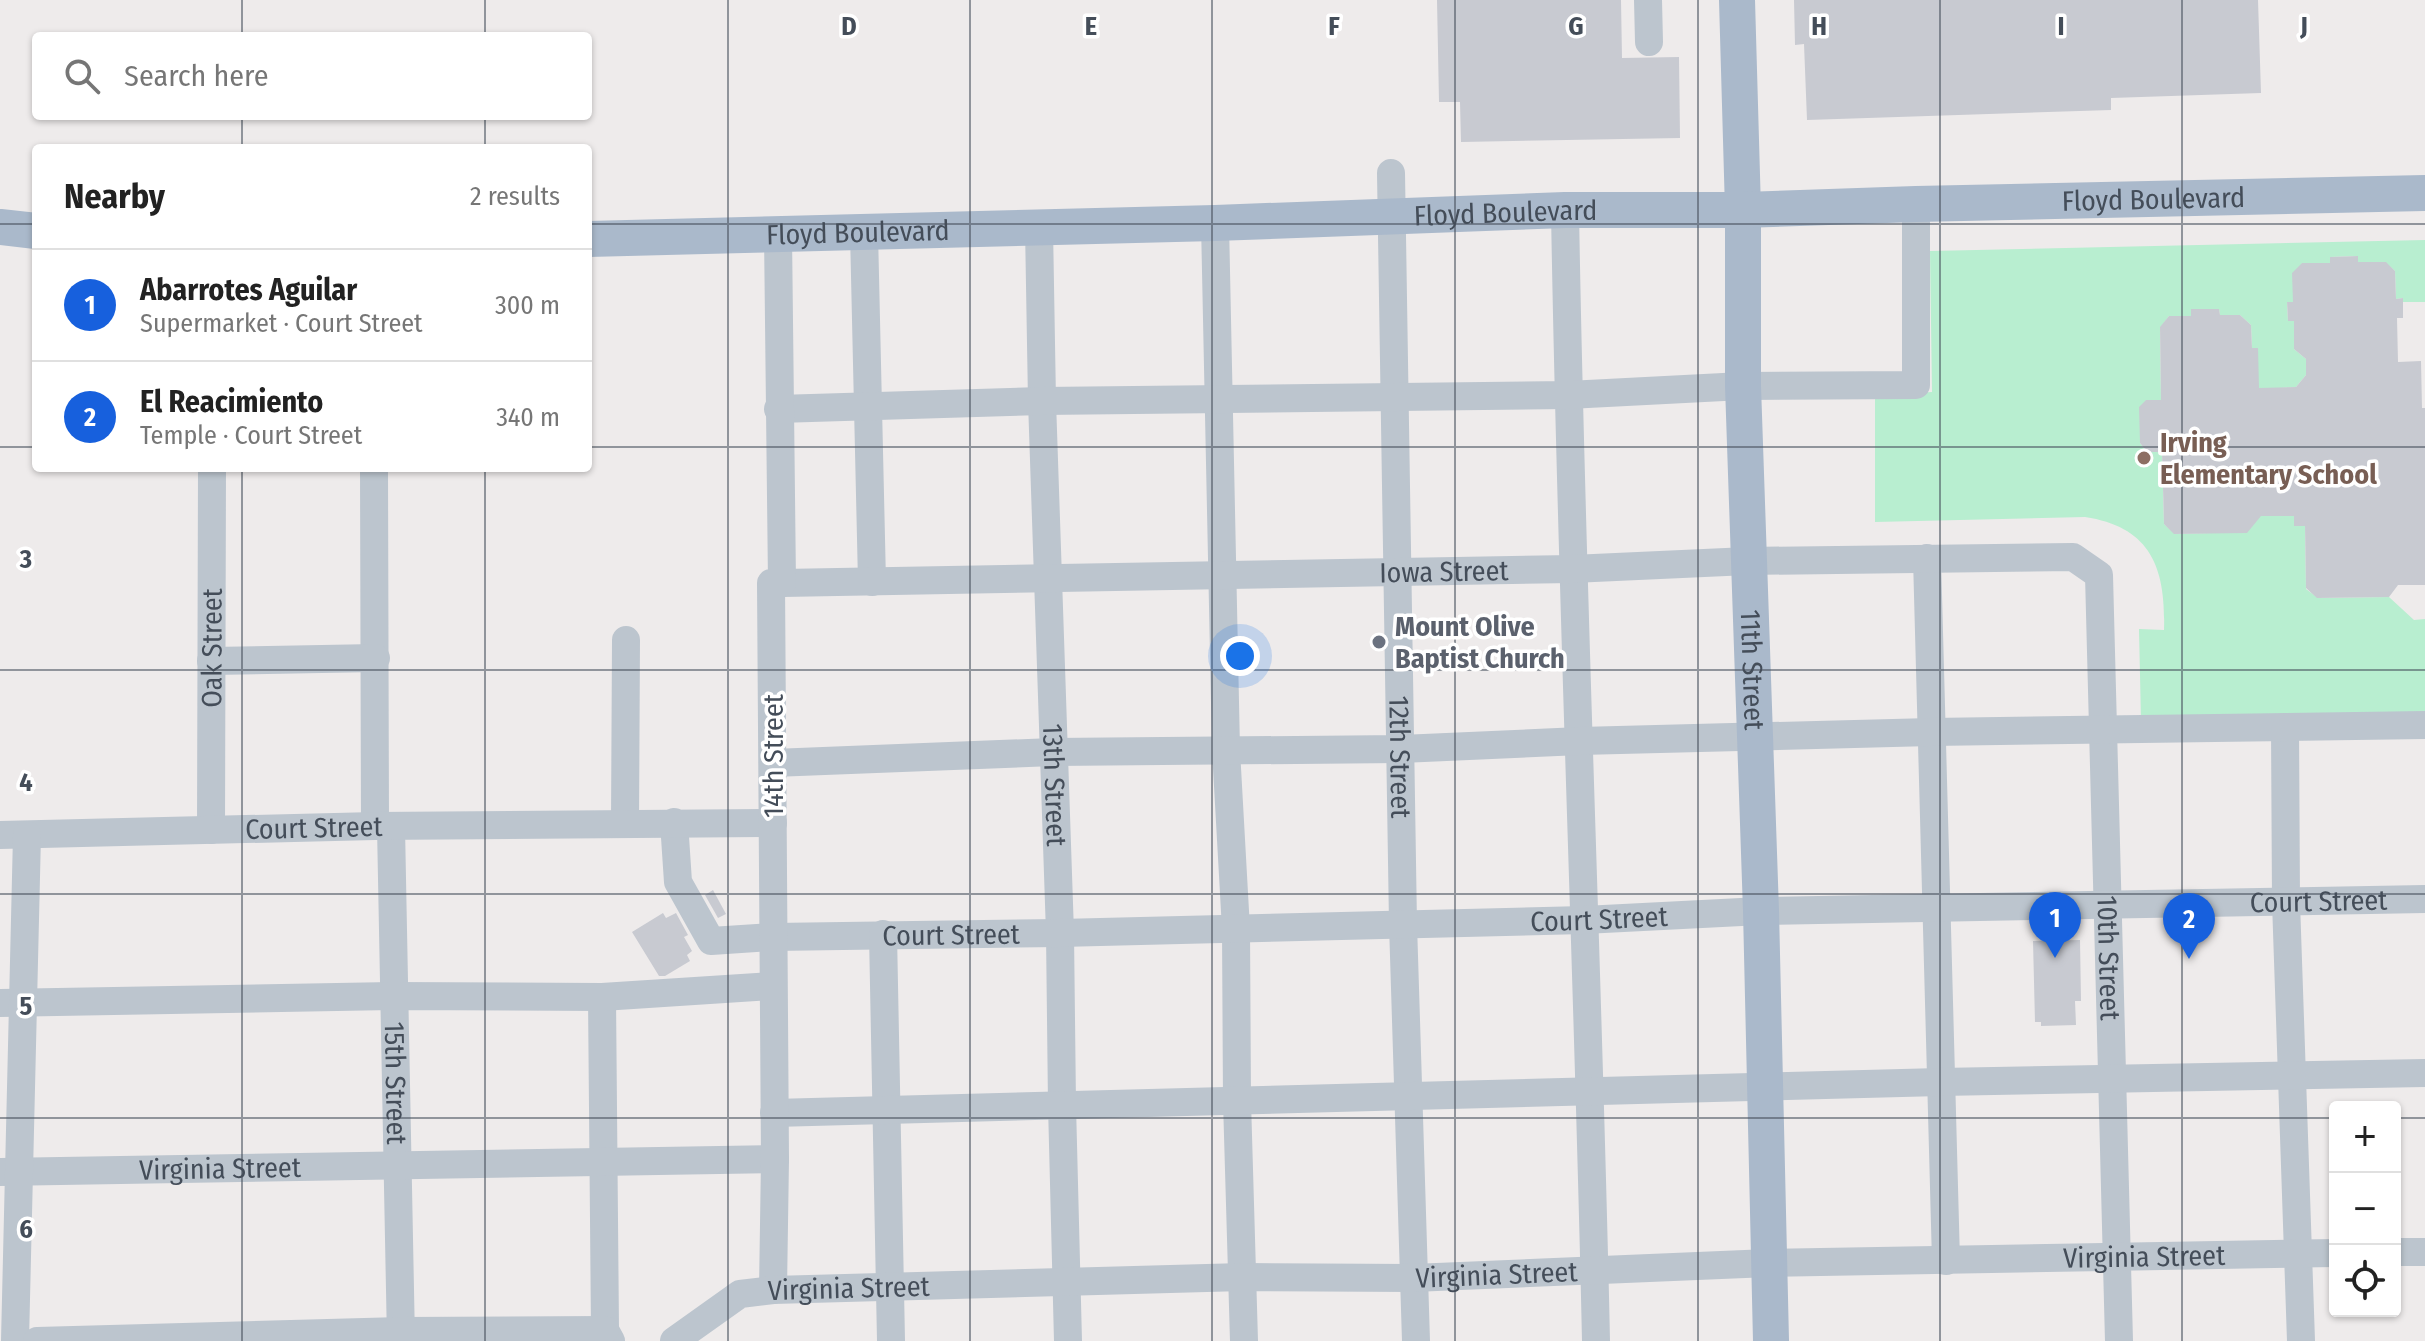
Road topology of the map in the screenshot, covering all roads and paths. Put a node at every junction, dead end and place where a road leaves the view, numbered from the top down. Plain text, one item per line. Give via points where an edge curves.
1 (1648, 0) edge
2 (1737, 0) edge
3 (1649, 42) dead end
4 (1391, 173) dead end
5 (2425, 193) edge
6 (1916, 204) junction
7 (1565, 210) junction
8 (1743, 210) junction
9 (1392, 218) junction
10 (1215, 223) junction
11 (0, 227) edge
12 (1039, 227) junction
13 (32, 231) edge
14 (864, 232) junction
15 (778, 234) junction
16 (592, 239) edge
17 (1743, 386) junction
18 (1397, 395) junction
19 (1568, 395) junction
20 (1219, 399) junction
21 (1042, 401) junction
22 (868, 406) junction
23 (778, 409) junction
24 (212, 472) edge
25 (374, 472) edge
26 (1927, 558) junction
27 (1748, 561) junction
28 (1572, 569) junction
29 (1399, 572) junction
30 (2099, 575) joint
31 (1223, 576) junction
32 (1049, 578) junction
33 (872, 582) junction
34 (782, 583) junction
35 (626, 640) dead end
36 (376, 658) junction
37 (211, 661) junction
38 (2425, 725) edge
39 (2285, 727) junction
40 (2103, 729) junction
41 (1931, 732) junction
42 (1755, 737) junction
43 (1580, 741) junction
44 (1401, 749) junction
45 (1226, 750) junction
46 (1053, 752) junction
47 (773, 763) junction
48 (674, 822) junction
49 (625, 823) junction
50 (773, 823) junction
51 (383, 826) junction
52 (211, 830) junction
53 (13, 835) edge
54 (2425, 899) edge
55 (2286, 902) junction
56 (2107, 904) junction
57 (1936, 908) junction
58 (1761, 911) junction
59 (1584, 920) junction
60 (1403, 924) junction
61 (1236, 929) junction
62 (1060, 933) junction
63 (883, 934) junction
64 (773, 937) junction
65 (772, 986) junction
66 (392, 996) junction
67 (602, 997) junction
68 (11, 1003) edge
69 (2425, 1073) edge
70 (2293, 1075) junction
71 (2112, 1079) junction
72 (1940, 1082) junction
73 (1763, 1088) junction
74 (1589, 1092) junction
75 (1409, 1098) junction
76 (1237, 1101) junction
77 (1062, 1105) junction
78 (888, 1111) junction
79 (774, 1113) junction
80 (775, 1159) junction
81 (605, 1161) junction
82 (396, 1164) junction
83 (9, 1172) edge
84 (2401, 1252) edge
85 (2425, 1252) edge
86 (2329, 1253) edge
87 (2299, 1254) junction
88 (2117, 1257) junction
89 (1946, 1261) junction
90 (1769, 1263) junction
91 (1594, 1271) junction
92 (1243, 1277) junction
93 (1413, 1278) junction
94 (1067, 1281) junction
95 (891, 1286) junction
96 (773, 1290) junction
97 (401, 1336) edge
98 (608, 1336) edge
99 (15, 1341) edge
100 (37, 1341) edge
101 (674, 1341) edge
102 (891, 1341) edge
103 (1068, 1341) edge
104 (1244, 1341) edge
105 (1416, 1341) edge
106 (1596, 1341) edge
107 (1771, 1341) edge
108 (2119, 1341) edge
109 (2301, 1341) edge

1 - 3 street
2 - 8 main road, 11th Street
4 - 9 street, 12th Street
5 - 6 main road, Floyd Boulevard
6 - 8 main road, Floyd Boulevard
6 - 17 street via 1916,385
7 - 8 main road, Floyd Boulevard
7 - 9 main road, Floyd Boulevard
7 - 19 street
8 - 17 main road, 11th Street
9 - 10 main road, Floyd Boulevard
9 - 18 street, 12th Street
10 - 12 main road, Floyd Boulevard
10 - 20 street
11 - 13 main road
12 - 14 main road, Floyd Boulevard
12 - 21 street, 13th Street
14 - 15 main road, Floyd Boulevard
14 - 22 street
15 - 16 main road, Floyd Boulevard
15 - 23 street, 14th Street
17 - 19 street
17 - 27 main road, 11th Street
18 - 19 street
18 - 20 street
18 - 29 street, 12th Street
19 - 28 street
20 - 21 street
20 - 31 street
21 - 22 street
21 - 32 street, 13th Street
22 - 23 street
22 - 33 street
23 - 34 street, 14th Street
24 - 37 street, Oak Street
25 - 36 street, 15th Street
26 - 27 street, Iowa Street
26 - 30 street, Iowa Street via 2073,557
26 - 41 street
27 - 28 street, Iowa Street
27 - 42 main road, 11th Street
28 - 29 street, Iowa Street
28 - 43 street
29 - 31 street, Iowa Street
29 - 44 street, 12th Street
30 - 40 street, 10th Street
31 - 32 street, Iowa Street
31 - 45 street
32 - 33 street, Iowa Street
32 - 46 street, 13th Street
33 - 34 street, Iowa Street
34 - 47 street, 14th Street via 771,583
35 - 49 street
36 - 37 street
36 - 51 street, 15th Street
37 - 52 street, Oak Street
38 - 39 street
39 - 40 street
39 - 55 street
40 - 41 street
40 - 56 street, 10th Street
41 - 42 street
41 - 57 street
42 - 43 street
42 - 58 main road, 11th Street
43 - 44 street
43 - 59 street
44 - 45 street
44 - 60 street, 12th Street
45 - 46 street
45 - 61 street
46 - 47 street
46 - 62 street, 13th Street
47 - 50 street, 14th Street
48 - 49 street, Court Street
48 - 50 street, Court Street
48 - 64 street, Court Street via 678,882 711,941
49 - 51 street, Court Street
50 - 64 street, 14th Street
51 - 52 street, Court Street
51 - 66 street, 15th Street
52 - 53 street, Court Street
53 - 68 street
54 - 55 street, Court Street
55 - 56 street, Court Street
55 - 70 street
56 - 57 street, Court Street
56 - 71 street, 10th Street
57 - 58 street, Court Street
57 - 72 street
58 - 59 street, Court Street
58 - 73 main road, 11th Street
59 - 60 street, Court Street
59 - 74 street
60 - 61 street, Court Street
60 - 75 street, 12th Street
61 - 62 street, Court Street
61 - 76 street
62 - 63 street, Court Street
62 - 77 street, 13th Street
63 - 64 street, Court Street
63 - 78 street
64 - 65 street, 14th Street
65 - 67 street
65 - 79 street, 14th Street
66 - 67 street
66 - 68 street
66 - 82 street, 15th Street
67 - 81 street
68 - 83 street
69 - 70 street
70 - 71 street
70 - 87 street
71 - 72 street
71 - 88 street, 10th Street
72 - 73 street
72 - 89 street
73 - 74 street
73 - 90 main road, 11th Street
74 - 75 street
74 - 91 street
75 - 76 street
75 - 93 street, 12th Street
76 - 77 street
76 - 92 street
77 - 78 street
77 - 94 street, 13th Street
78 - 79 street
78 - 95 street
79 - 80 street, 14th Street
80 - 81 street, Virginia Street
80 - 96 street, 14th Street
81 - 82 street, Virginia Street
81 - 98 street
82 - 83 street, Virginia Street
82 - 97 street, 15th Street
83 - 99 street
84 - 85 street
86 - 87 street, Virginia Street
87 - 88 street, Virginia Street
87 - 109 street
88 - 89 street, Virginia Street
88 - 108 street, 10th Street
89 - 90 street, Virginia Street
90 - 91 street, Virginia Street
90 - 107 main road, 11th Street
91 - 93 street, Virginia Street
91 - 106 street
92 - 93 street, Virginia Street
92 - 94 street, Virginia Street
92 - 104 street
93 - 105 street, 12th Street
94 - 95 street, Virginia Street
94 - 103 street, 13th Street
95 - 96 street, Virginia Street
95 - 102 street
96 - 101 street, Virginia Street via 740,1294
97 - 98 street
97 - 100 street

